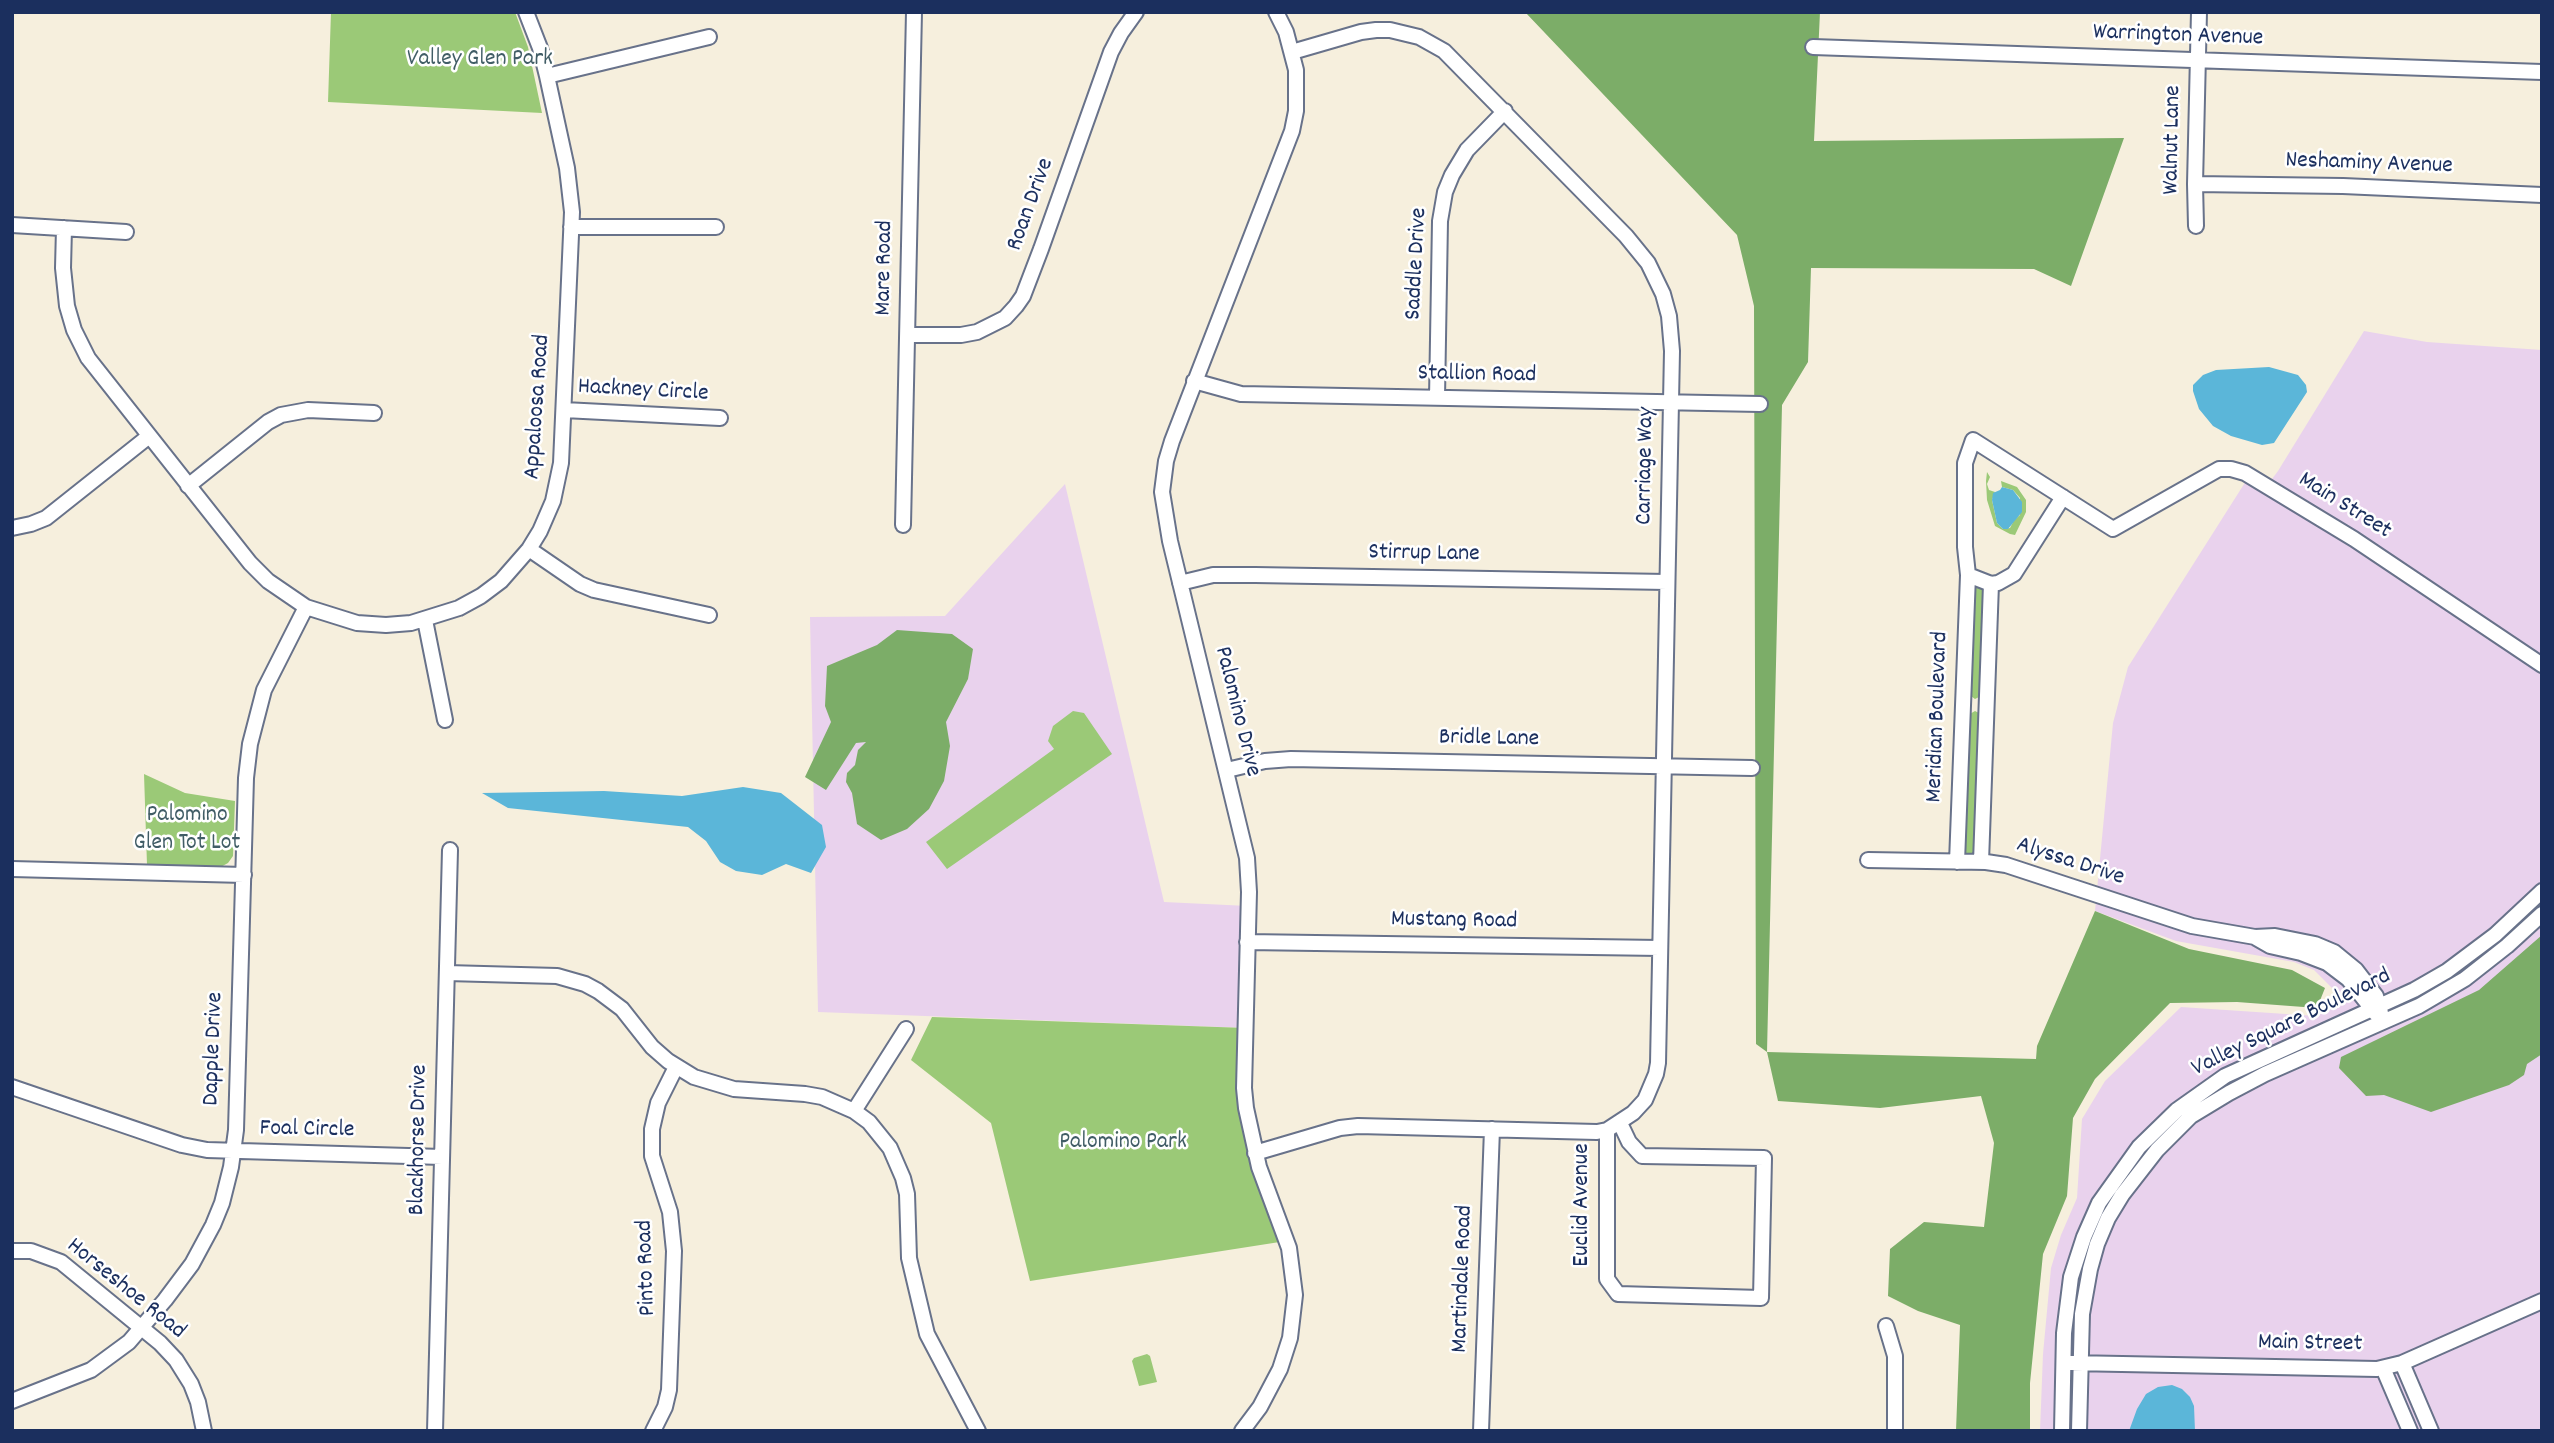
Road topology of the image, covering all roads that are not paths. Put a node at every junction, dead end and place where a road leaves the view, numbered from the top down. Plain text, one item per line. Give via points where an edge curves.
1 (526, 12) edge
2 (914, 12) edge
3 (1136, 12) edge
4 (1276, 12) edge
5 (2199, 12) edge
6 (709, 37) dead end
7 (1813, 47) dead end
8 (1292, 52) junction
9 (2198, 60) junction
10 (2542, 72) edge
11 (547, 76) junction
12 (1505, 111) junction
13 (2195, 184) junction
14 (2542, 194) edge
15 (12, 225) edge
16 (2196, 226) dead end
17 (572, 227) junction
18 (716, 227) dead end
19 (64, 228) junction
20 (126, 232) dead end
21 (908, 335) junction
22 (1194, 381) junction
23 (1437, 398) junction
24 (1671, 403) junction
25 (1760, 404) dead end
26 (564, 410) junction
27 (374, 413) dead end
28 (720, 418) dead end
29 (148, 437) junction
30 (188, 486) junction
31 (2063, 497) junction
32 (903, 524) dead end
33 (12, 528) edge
34 (2113, 529) joint
35 (529, 549) junction
36 (1968, 575) junction
37 (1667, 582) junction
38 (1180, 583) junction
39 (1991, 584) junction
40 (306, 607) junction
41 (709, 615) dead end
42 (425, 620) junction
43 (2542, 665) edge
44 (445, 720) dead end
45 (1664, 765) junction
46 (1752, 768) dead end
47 (1227, 770) junction
48 (450, 850) dead end
49 (1868, 860) dead end
50 (1957, 862) junction
51 (1981, 862) junction
52 (12, 869) edge
53 (244, 875) junction
54 (2542, 891) edge
55 (2542, 914) edge
56 (1247, 942) junction
57 (1660, 948) junction
58 (447, 973) junction
59 (2375, 1008) junction
60 (2383, 1022) junction
61 (906, 1029) dead end
62 (676, 1067) junction
63 (12, 1087) edge
64 (854, 1111) junction
65 (1618, 1124) junction
66 (1492, 1129) junction
67 (234, 1152) junction
68 (1255, 1153) junction
69 (442, 1157) junction
70 (12, 1251) edge
71 (2542, 1301) edge
72 (1886, 1326) dead end
73 (141, 1327) junction
74 (2072, 1363) junction
75 (2402, 1363) junction
76 (2382, 1368) junction
77 (12, 1401) edge
78 (204, 1431) edge
79 (435, 1431) edge
80 (653, 1431) edge
81 (978, 1431) edge
82 (1242, 1431) edge
83 (1481, 1431) edge
84 (1895, 1431) edge
85 (2062, 1431) edge
86 (2079, 1431) edge
87 (2410, 1431) edge
88 (2431, 1431) edge

1 - 11 street, Appaloosa Road
2 - 21 street, Mare Road
3 - 21 street, Roan Drive via 1111,52 1016,306 992,327 977,332
4 - 8 street, Palomino Drive
5 - 9 street, Walnut Lane
6 - 11 street
7 - 9 street, Warrington Avenue
8 - 12 street, Carriage Way via 1361,32 1390,30 1412,35 1444,51
8 - 22 street, Palomino Drive via 1297,90 1292,131
9 - 10 street, Warrington Avenue
9 - 13 street, Walnut Lane
11 - 17 street, Appaloosa Road via 570,186
12 - 23 street, Saddle Drive via 1467,150 1445,192 1440,221
12 - 24 street, Carriage Way via 1648,263 1669,316
13 - 14 street, Neshaminy Avenue
13 - 16 street, Walnut Lane
15 - 19 street
17 - 18 street
17 - 26 street, Appaloosa Road
19 - 20 street
19 - 29 street, Appaloosa Road via 63,281 74,330 98,374
21 - 32 street, Mare Road
22 - 23 street, Stallion Road via 1241,394
22 - 38 street, Palomino Drive via 1163,482 1163,509
23 - 24 street, Stallion Road
24 - 25 street, Stallion Road
24 - 37 street, Carriage Way
26 - 28 street, Hackney Circle
26 - 35 street, Appaloosa Road via 553,501
27 - 30 street via 308,410 281,415
29 - 30 street, Appaloosa Road
29 - 33 street via 46,518
30 - 40 street, Appaloosa Road via 250,564
31 - 34 street, Meridian Boulevard
31 - 36 street, Meridian Boulevard via 1973,440 1965,463
31 - 39 street via 2014,574
34 - 43 street, Main Street via 2219,469 2245,473 2354,539
35 - 41 street via 594,590
35 - 42 street, Appaloosa Road via 481,596
36 - 39 street
36 - 50 street, Meridian Boulevard
37 - 38 street, Stirrup Lane via 1213,575
37 - 45 street, Carriage Way
38 - 47 street, Palomino Drive
39 - 51 street, Meridian Boulevard
40 - 42 street, Appaloosa Road via 356,623
40 - 53 street, Dapple Drive via 271,673 253,723 246,778
42 - 44 street
45 - 46 street, Bridle Lane
45 - 47 street, Bridle Lane via 1291,759
45 - 57 street, Carriage Way
47 - 56 street, Palomino Drive via 1247,858
48 - 58 street, Blackhorse Drive
49 - 50 street, Alyssa Drive
50 - 51 street, Alyssa Drive
51 - 59 street, Alyssa Drive via 2018,868 2192,926 2304,941 2334,952 2362,976 2376,996
52 - 53 street
53 - 67 street, Dapple Drive
54 - 59 street, Valley Square Boulevard via 2455,965
55 - 60 street, Valley Square Boulevard via 2465,979
56 - 57 street, Mustang Road
56 - 68 street, Palomino Drive via 1244,1088
57 - 65 street, Carriage Way via 1657,1074 1645,1100
58 - 62 street via 557,976 585,984 616,1004 652,1047
58 - 69 street, Blackhorse Drive
59 - 60 street, Alyssa Drive
59 - 74 street, Valley Square Boulevard via 2217,1081 2176,1110 2139,1147 2099,1203 2077,1257 2066,1314
60 - 74 street, Valley Square Boulevard via 2229,1093 2191,1116 2157,1150 2122,1195 2097,1244
61 - 64 street
62 - 64 street via 714,1085 806,1094
62 - 80 street, Pinto Road via 652,1129 652,1156 670,1212 674,1251 669,1390
63 - 67 street, Foal Circle via 183,1145
64 - 81 street via 880,1134 898,1162 907,1194 909,1258 923,1320
65 - 65 street, Euclid Avenue via 1607,1279 1618,1294 1761,1298 1764,1158 1642,1156
65 - 66 street, Euclid Avenue via 1597,1132
66 - 68 street, Euclid Avenue via 1358,1126
66 - 83 street, Martindale Road
67 - 69 street, Foal Circle
67 - 73 street, Dapple Drive via 222,1203 203,1245
68 - 82 street, Palomino Drive via 1289,1248 1295,1295 1290,1338 1280,1369
69 - 79 street, Blackhorse Drive
70 - 73 street, Horseshoe Road via 31,1251 61,1262
71 - 75 street, Main Street
72 - 84 street via 1895,1356
73 - 77 street, Dapple Drive via 90,1370
73 - 78 street, Horseshoe Road via 170,1352 186,1376
74 - 76 street, Main Street
74 - 85 street, Valley Square Boulevard
74 - 86 street, Valley Square Boulevard
75 - 76 street, Main Street
75 - 88 street
76 - 87 street

